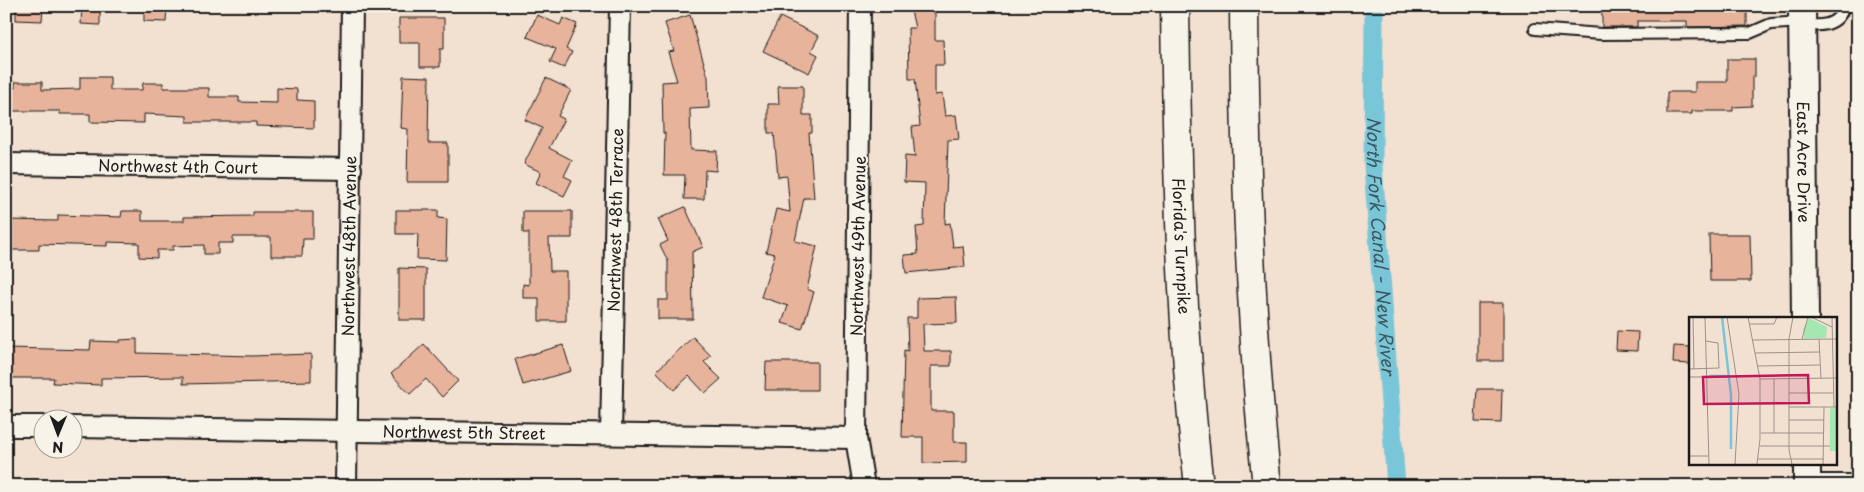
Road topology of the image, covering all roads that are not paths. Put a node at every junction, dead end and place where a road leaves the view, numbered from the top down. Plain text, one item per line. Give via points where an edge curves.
1 (352, 6) edge
2 (620, 6) edge
3 (860, 6) edge
4 (1175, 6) edge
5 (1244, 6) edge
6 (1844, 6) edge
7 (1802, 18) edge
8 (1535, 29) dead end
9 (6, 164) edge
10 (351, 169) junction
11 (1805, 317) edge
12 (6, 426) edge
13 (32, 426) edge
14 (82, 427) edge
15 (347, 430) junction
16 (611, 434) junction
17 (856, 438) junction
18 (1807, 478) edge
19 (346, 486) edge
20 (864, 486) edge
21 (1199, 486) edge
22 (1267, 486) edge
23 (1858, 486) edge

1 - 10 street, Northwest 48th Avenue
2 - 16 street, Northwest 48th Terrace
3 - 17 street, Northwest 49th Avenue
4 - 21 highway, Florida's Turnpike via 1178,187 1190,411
5 - 22 highway via 1245,170
6 - 7 lane via 1838,18 1830,24
7 - 8 lane via 1771,24 1750,33 1602,34
7 - 11 street, East Acre Drive
9 - 10 street, Northwest 4th Court
10 - 15 street, Northwest 48th Avenue
12 - 13 street
14 - 15 street, Northwest 5th Street
15 - 16 street, Northwest 5th Street
15 - 19 street, Northwest 48th Avenue
16 - 17 street, Northwest 5th Street
17 - 20 street, Northwest 49th Avenue
18 - 23 street

